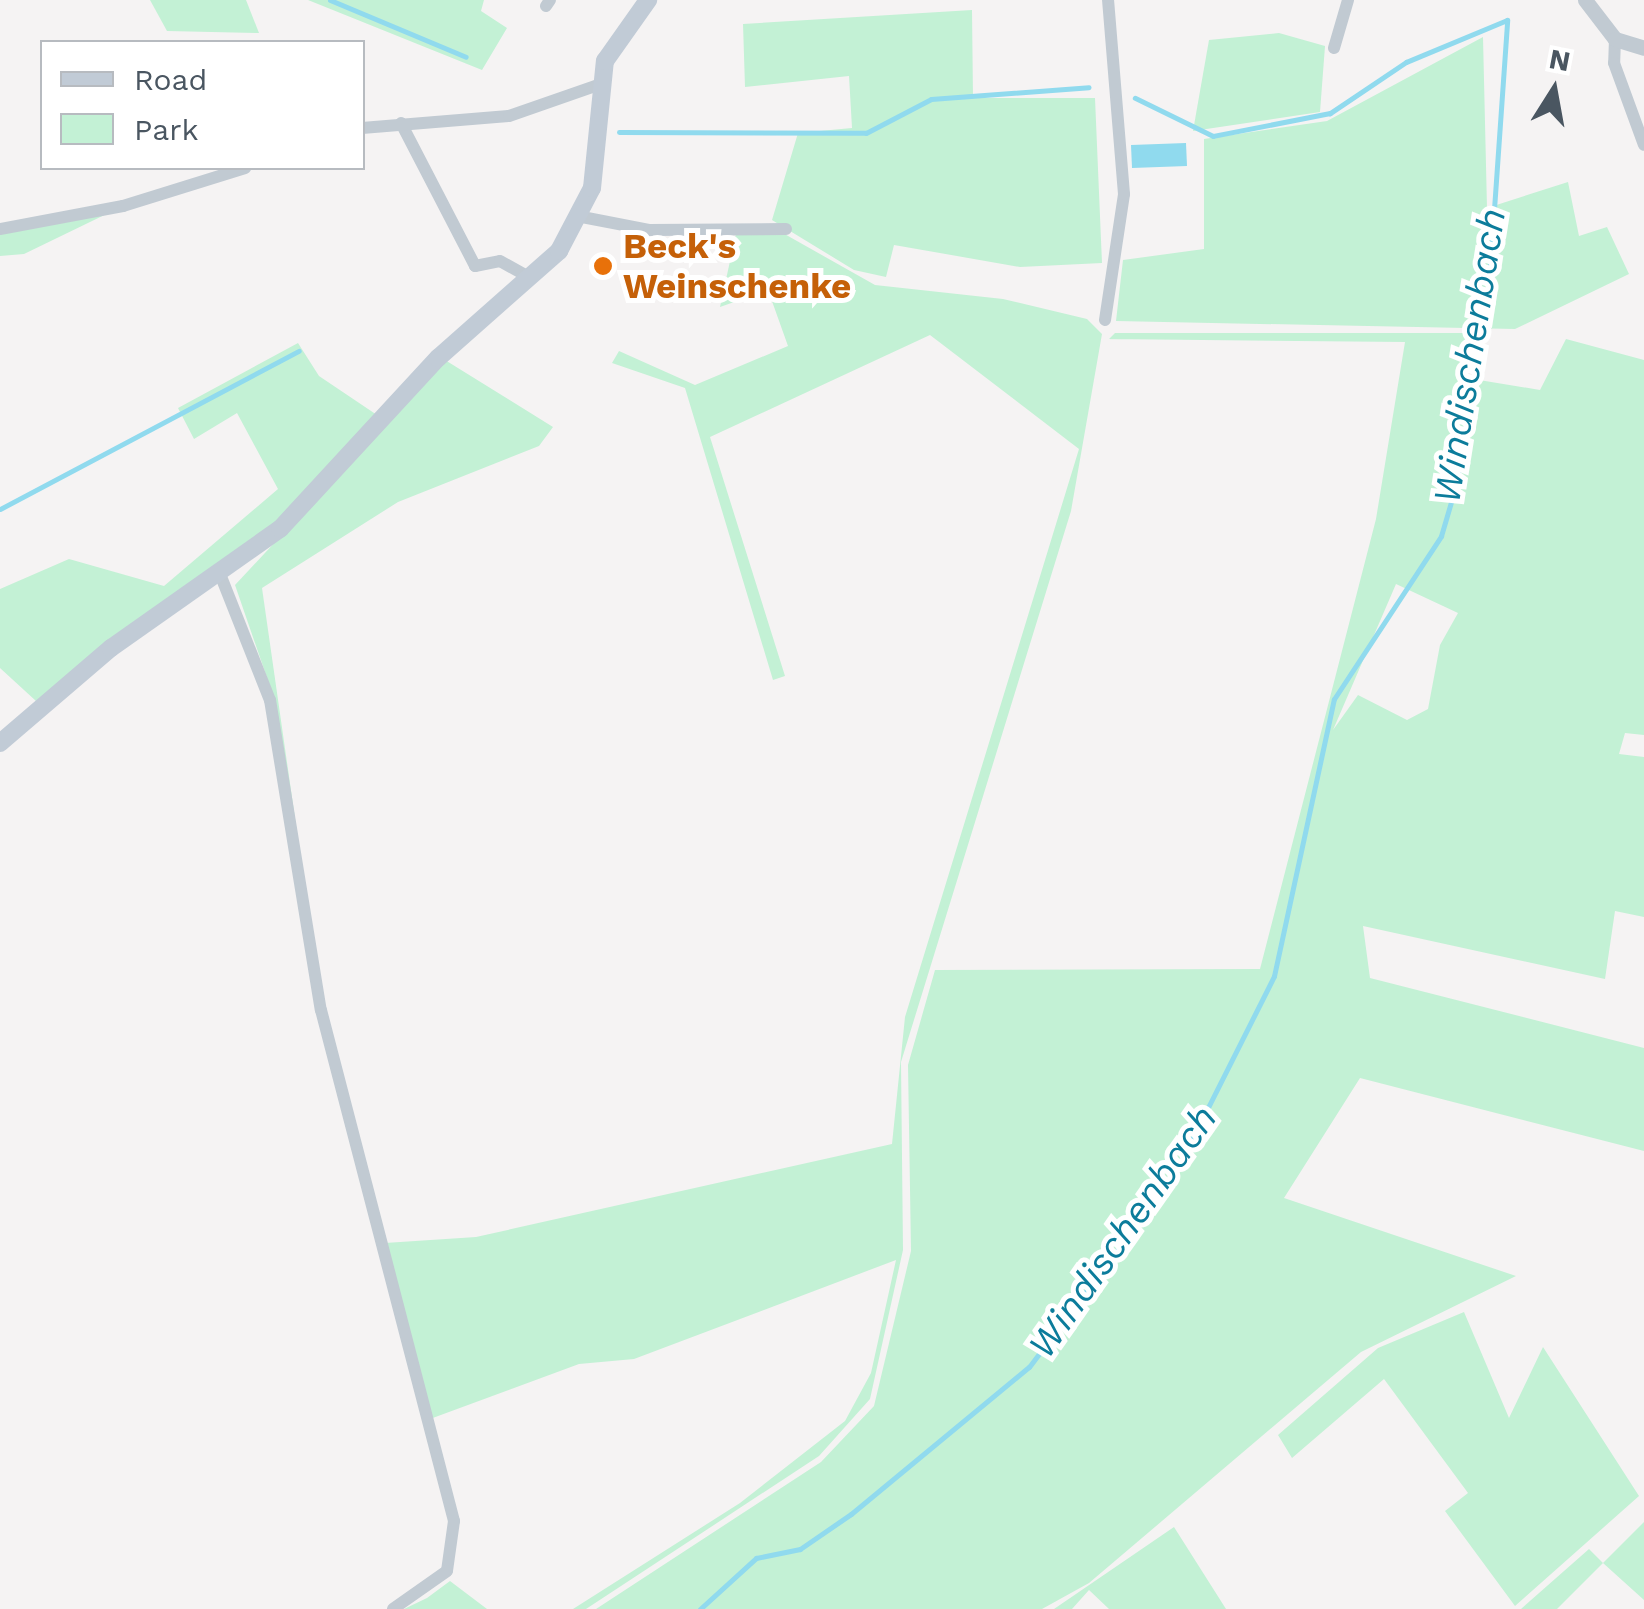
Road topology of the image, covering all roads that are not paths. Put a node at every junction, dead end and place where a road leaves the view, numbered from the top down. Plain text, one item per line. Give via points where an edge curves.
1 (648, 0) edge
2 (1108, 0) edge
3 (1348, 0) edge
4 (1584, 0) edge
5 (1614, 39) junction
6 (1334, 48) dead end
7 (1644, 48) edge
8 (601, 84) junction
9 (401, 124) junction
10 (365, 128) edge
11 (1644, 145) edge
12 (239, 170) edge
13 (582, 216) junction
14 (0, 229) edge
15 (786, 229) dead end
16 (531, 278) junction
17 (1105, 320) dead end
18 (220, 574) junction
19 (0, 743) edge
20 (393, 1609) edge

1 - 8 main road via 612,44
2 - 17 street via 1124,194
3 - 6 street
4 - 5 street
5 - 7 street
5 - 11 street
8 - 9 street via 509,116
8 - 13 main road
9 - 10 street
9 - 16 street via 475,266 500,261
12 - 14 street via 123,206
13 - 15 street via 649,230
13 - 16 main road
16 - 18 main road via 438,358 280,529
18 - 19 main road via 111,648
18 - 20 street via 270,700 321,1010 454,1521 447,1571

